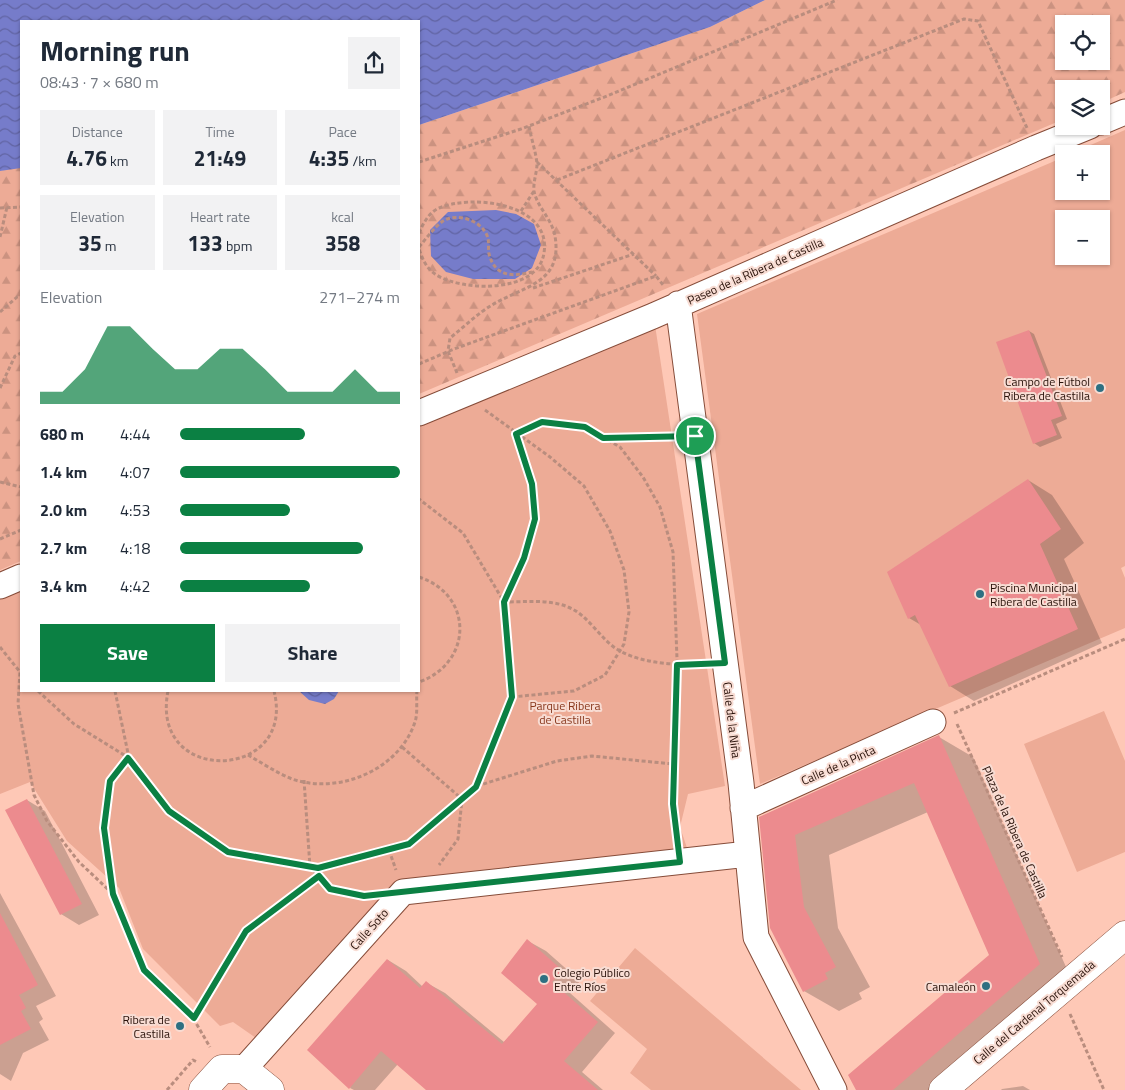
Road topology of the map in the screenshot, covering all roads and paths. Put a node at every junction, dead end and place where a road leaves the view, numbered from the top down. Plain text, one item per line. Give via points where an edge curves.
1 (837, 0) edge
2 (1125, 112) edge
3 (1110, 118) edge
4 (529, 126) junction
5 (1068, 135) edge
6 (1036, 148) junction
7 (420, 162) edge
8 (537, 162) junction
9 (557, 180) junction
10 (534, 191) junction
11 (7, 207) junction
12 (20, 207) edge
13 (0, 208) edge
14 (521, 211) junction
15 (420, 231) edge
16 (0, 238) edge
17 (420, 247) edge
18 (420, 252) edge
19 (634, 254) junction
20 (536, 271) junction
21 (656, 276) junction
22 (525, 290) junction
23 (20, 296) edge
24 (678, 304) junction
25 (0, 312) edge
26 (448, 351) junction
27 (20, 354) edge
28 (420, 364) edge
29 (0, 388) edge
30 (465, 394) junction
31 (420, 413) edge
32 (516, 434) junction
33 (695, 436) junction
34 (603, 438) junction
35 (0, 482) edge
36 (20, 487) edge
37 (420, 500) edge
38 (20, 530) edge
39 (0, 539) edge
40 (20, 577) edge
41 (420, 577) edge
42 (0, 586) edge
43 (504, 602) junction
44 (1125, 639) edge
45 (0, 647) edge
46 (620, 651) junction
47 (725, 663) junction
48 (677, 665) junction
49 (20, 672) edge
50 (420, 682) edge
51 (20, 683) edge
52 (39, 692) edge
53 (115, 692) edge
54 (168, 692) edge
55 (274, 692) edge
56 (416, 692) edge
57 (512, 697) junction
58 (943, 718) junction
59 (402, 747) junction
60 (248, 755) junction
61 (128, 758) junction
62 (673, 764) junction
63 (304, 780) junction
64 (476, 787) junction
65 (462, 799) junction
66 (743, 808) junction
67 (748, 854) junction
68 (680, 862) junction
69 (310, 867) junction
70 (436, 869) dead end
71 (319, 876) junction
72 (403, 892) junction
73 (113, 894) junction
74 (1125, 935) edge
75 (1062, 958) dead end
76 (1070, 1014) dead end
77 (194, 1018) junction
78 (204, 1036) dead end
79 (233, 1068) junction
80 (203, 1090) edge
81 (270, 1090) edge
82 (834, 1090) edge
83 (943, 1090) edge
84 (1104, 1090) edge

1 - 4 path via 666,73
2 - 3 street
4 - 7 path
4 - 8 path
5 - 6 street, Paseo de la Ribera de Castilla
6 - 9 path via 978,21 964,19
6 - 24 street, Paseo de la Ribera de Castilla
8 - 9 path
8 - 10 path
9 - 19 path
10 - 14 path
10 - 22 path via 551,221 556,251 552,268 543,280
11 - 12 path
11 - 13 path
11 - 16 path
14 - 15 path via 507,206 459,204 437,209 425,219
14 - 20 path via 540,228 545,240 544,255
17 - 20 path via 443,221 456,218 471,220 488,238 492,262 499,270 507,276
18 - 20 path via 422,261 435,274 459,283 484,287 505,285 523,280
19 - 21 path
19 - 22 path
21 - 24 path
21 - 26 path
22 - 26 path via 492,305 450,338
23 - 25 path
24 - 30 street, Paseo de la Ribera de Castilla
24 - 33 street, Calle de la Niña
26 - 28 path
26 - 30 path
27 - 29 path via 15,356
30 - 31 street, Paseo de la Ribera de Castilla
30 - 32 path
32 - 34 path via 542,422 585,427
32 - 43 path via 532,484 535,519 524,558
32 - 46 path via 584,486 610,530 624,570 629,612
33 - 34 path
33 - 47 street, Calle de la Niña
34 - 48 path via 620,447 660,507 673,552
35 - 36 path
37 - 43 path via 463,533
38 - 39 path
40 - 42 street
41 - 50 path via 445,591 459,620 460,637 455,653 445,667
43 - 46 path via 543,602 569,607
43 - 57 path
44 - 58 path
45 - 49 path
46 - 48 path
46 - 57 path via 605,675 574,692
47 - 48 path
47 - 66 street, Calle de la Niña
48 - 62 path
51 - 73 path via 18,704 34,795 47,821 79,862
52 - 61 path via 74,724
53 - 61 path
54 - 60 path via 167,722 187,751 202,759 220,762
55 - 60 path via 275,722 267,739
56 - 59 path via 415,721
57 - 64 path
58 - 66 street, Calle de la Pinta
58 - 75 path, Plaza de la Ribera de Castilla
59 - 63 path via 377,770 336,784
59 - 65 path
60 - 63 path via 293,779
61 - 69 path via 169,811 228,852
61 - 73 path via 110,781 104,828
62 - 64 path via 592,756 557,761
62 - 68 path via 673,804
63 - 69 path
64 - 65 path
65 - 69 path via 409,844 318,868
65 - 70 path via 458,838
66 - 67 street, Calle de la Niña
67 - 68 street
67 - 82 street, Calle de la Niña via 756,937
68 - 72 street
69 - 71 path
71 - 72 path via 330,889 364,896
71 - 77 path via 246,931
72 - 79 street, Calle Soto
73 - 77 path via 144,970
74 - 83 street, Calle del Cardenal Torquemada
76 - 84 path
77 - 78 path
79 - 80 street
79 - 81 street

